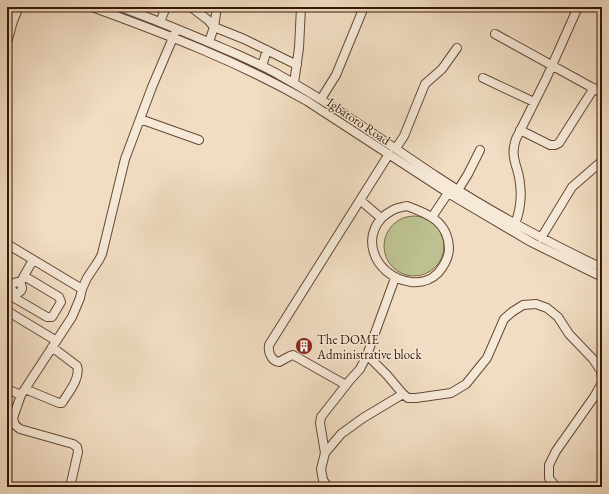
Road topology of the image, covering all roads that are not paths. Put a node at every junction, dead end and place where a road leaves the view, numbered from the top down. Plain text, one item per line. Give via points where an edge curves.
1 (19, 7) edge
2 (92, 7) edge
3 (120, 7) edge
4 (166, 7) edge
5 (190, 7) edge
6 (217, 7) edge
7 (301, 7) edge
8 (364, 7) edge
9 (578, 7) edge
10 (160, 22) junction
11 (214, 27) junction
12 (177, 29) junction
13 (496, 34) dead end
14 (173, 38) junction
15 (209, 42) junction
16 (7, 43) edge
17 (457, 48) dead end
18 (267, 50) junction
19 (297, 65) junction
20 (262, 66) junction
21 (552, 66) junction
22 (483, 78) dead end
23 (294, 83) junction
24 (594, 88) junction
25 (602, 93) edge
26 (321, 99) junction
27 (534, 102) junction
28 (140, 119) junction
29 (520, 130) junction
30 (199, 140) dead end
31 (396, 148) junction
32 (480, 150) dead end
33 (389, 154) junction
34 (602, 161) edge
35 (458, 190) junction
36 (448, 193) junction
37 (360, 200) junction
38 (432, 217) junction
39 (381, 218) junction
40 (498, 219) junction
41 (515, 224) junction
42 (541, 238) junction
43 (7, 244) edge
44 (33, 260) junction
45 (602, 268) edge
46 (602, 277) edge
47 (395, 278) junction
48 (22, 280) junction
49 (82, 289) junction
50 (10, 297) edge
51 (7, 310) edge
52 (54, 344) junction
53 (367, 355) junction
54 (602, 378) edge
55 (602, 383) edge
56 (346, 385) junction
57 (7, 389) edge
58 (23, 392) junction
59 (403, 394) junction
60 (326, 453) junction
61 (70, 487) edge
62 (328, 487) edge
63 (556, 487) edge

1 - 16 street
2 - 14 street, Igbatoro Road
3 - 10 street, Igbatoro Road
4 - 10 street
5 - 11 street
6 - 11 street
7 - 19 street
8 - 26 street via 336,76
9 - 21 street
10 - 12 street, Igbatoro Road
11 - 15 street
11 - 18 street
12 - 14 street
12 - 15 street, Igbatoro Road
13 - 21 street
14 - 28 street
14 - 33 street, Igbatoro Road via 230,61 291,91
15 - 20 street, Igbatoro Road
17 - 31 street via 442,69 424,84 404,136
18 - 19 street
18 - 20 street
19 - 23 street
20 - 23 street, Igbatoro Road
21 - 24 street
21 - 27 street
22 - 27 street
23 - 26 street, Igbatoro Road
24 - 25 street
24 - 29 street via 559,143 550,145
26 - 31 street, Igbatoro Road
27 - 29 street
28 - 30 street
28 - 49 street via 125,159 102,254
29 - 41 street via 513,148 520,183 520,210
31 - 35 street, Igbatoro Road
32 - 35 street
33 - 36 street, Igbatoro Road
33 - 37 street
34 - 42 street via 572,187
35 - 40 street, Igbatoro Road
36 - 38 street
36 - 40 street, Igbatoro Road
37 - 39 street
37 - 56 street via 268,348 275,362 293,355
38 - 39 street via 407,206 393,210
38 - 47 street via 443,227 449,240 449,253 444,266 434,277 422,283
39 - 47 street via 374,230 372,244 375,258 383,270
40 - 41 street, Igbatoro Road
40 - 46 street, Igbatoro Road via 538,245
41 - 42 street, Igbatoro Road
42 - 45 street, Igbatoro Road
43 - 44 street
44 - 48 street
44 - 49 street
47 - 53 street
48 - 50 street via 20,292
48 - 50 street via 59,297 61,302 52,318
49 - 52 street via 72,317
51 - 52 street
52 - 58 street
52 - 58 street via 78,370 72,387 62,403
53 - 56 street via 360,369
53 - 59 street
54 - 59 street via 601,371 593,359 569,334 558,318 547,308 536,304 523,305 504,319 488,358 466,384 451,393 416,398 408,398
55 - 63 street via 549,465 549,478
56 - 60 street via 321,418
57 - 58 street
58 - 61 street via 13,418 15,425 77,447
59 - 60 street via 341,434
60 - 62 street via 321,469 323,480

